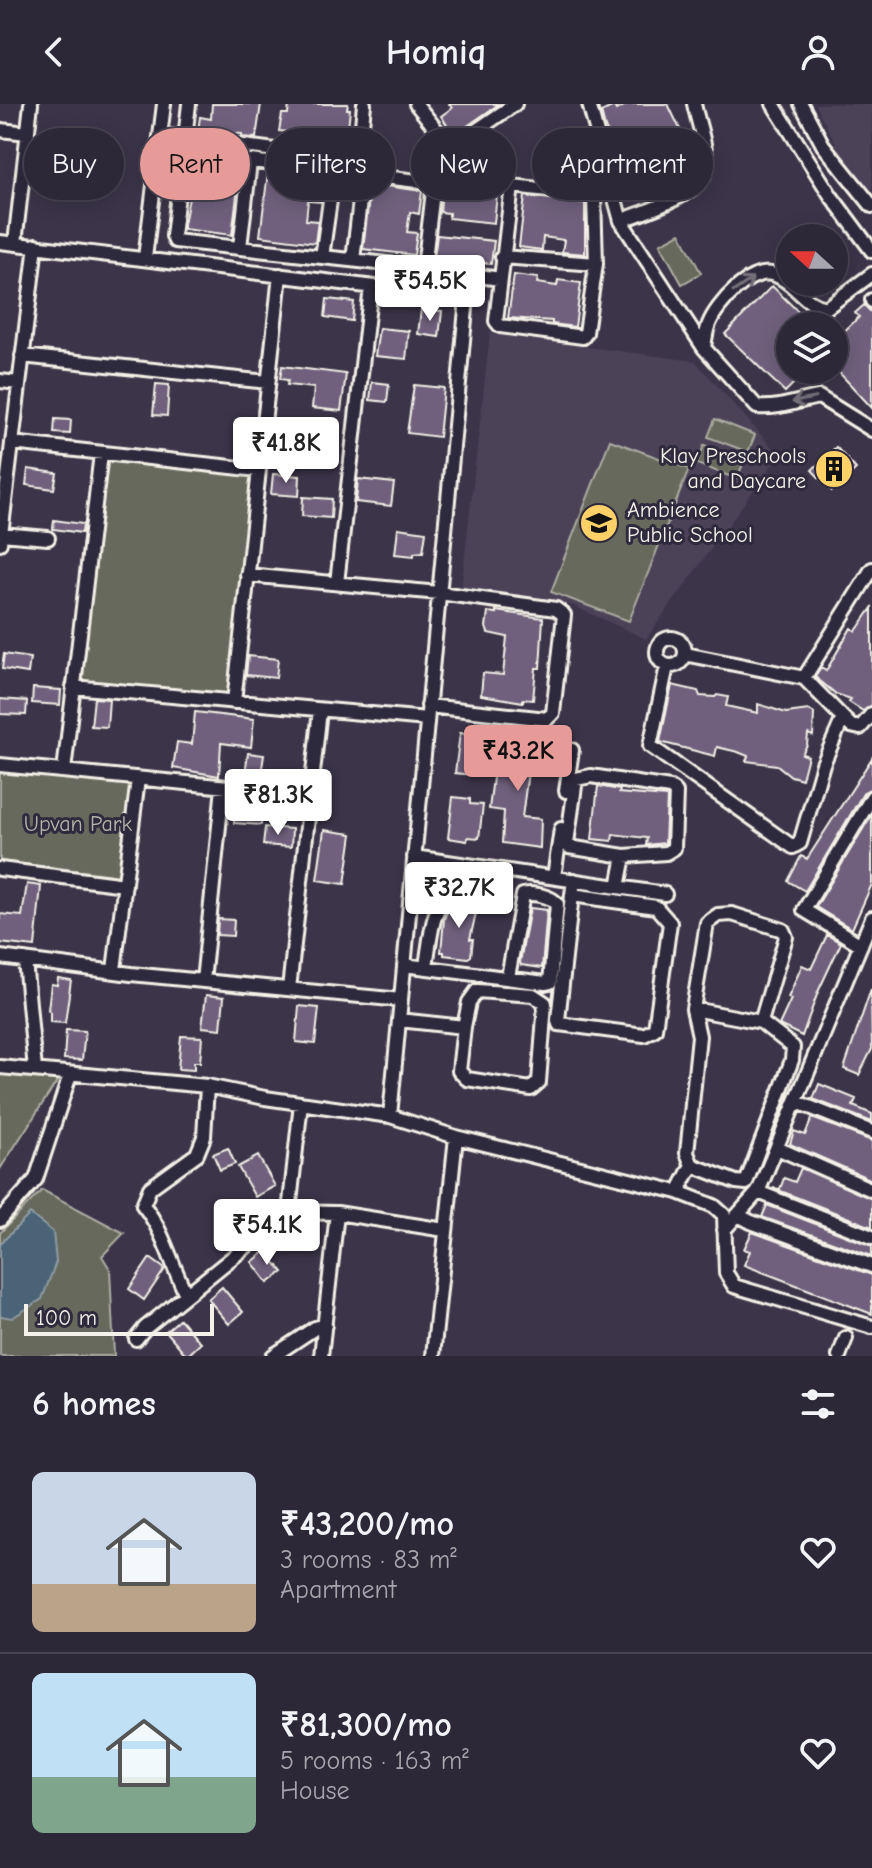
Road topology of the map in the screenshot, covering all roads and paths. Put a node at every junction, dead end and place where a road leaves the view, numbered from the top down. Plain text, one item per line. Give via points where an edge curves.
1 (31, 104) edge
2 (164, 104) edge
3 (189, 104) edge
4 (364, 104) edge
5 (416, 104) edge
6 (514, 104) edge
7 (589, 104) edge
8 (694, 104) edge
9 (773, 104) edge
10 (801, 104) edge
11 (29, 128) edge
12 (162, 128) edge
13 (186, 128) edge
14 (435, 128) edge
15 (480, 128) edge
16 (0, 130) edge
17 (24, 133) edge
18 (250, 147) edge
19 (250, 162) edge
20 (266, 164) edge
21 (24, 167) edge
22 (516, 186) edge
23 (153, 200) edge
24 (178, 200) edge
25 (246, 200) edge
26 (330, 200) edge
27 (359, 200) edge
28 (432, 200) edge
29 (510, 200) edge
30 (872, 206) edge
31 (621, 221) junction
32 (0, 242) edge
33 (15, 243) junction
34 (36, 245) junction
35 (240, 247) junction
36 (872, 251) edge
37 (322, 257) junction
38 (502, 257) junction
39 (145, 258) junction
40 (348, 259) junction
41 (596, 264) junction
42 (424, 268) junction
43 (872, 274) edge
44 (280, 275) junction
45 (500, 279) junction
46 (340, 283) junction
47 (371, 287) junction
48 (704, 348) junction
49 (22, 356) junction
50 (0, 381) edge
51 (268, 382) junction
52 (19, 383) junction
53 (872, 430) edge
54 (12, 443) junction
55 (101, 453) junction
56 (259, 470) junction
57 (4, 475) edge
58 (1, 534) edge
59 (48, 538) dead end
60 (0, 543) edge
61 (872, 569) edge
62 (247, 575) junction
63 (337, 583) junction
64 (439, 593) junction
65 (685, 654) junction
66 (667, 666) junction
67 (804, 678) junction
68 (73, 687) junction
69 (234, 702) junction
70 (428, 706) junction
71 (320, 710) junction
72 (872, 714) edge
73 (843, 718) junction
74 (427, 719) junction
75 (572, 750) dead end
76 (0, 765) edge
77 (64, 771) junction
78 (138, 779) junction
79 (223, 787) junction
80 (310, 795) junction
81 (872, 797) edge
82 (624, 856) junction
83 (414, 857) junction
84 (0, 869) edge
85 (554, 877) junction
86 (574, 880) junction
87 (125, 885) junction
88 (618, 887) junction
89 (476, 889) dead end
90 (665, 894) dead end
91 (572, 895) junction
92 (872, 918) edge
93 (861, 945) junction
94 (0, 957) edge
95 (25, 960) junction
96 (404, 965) junction
97 (426, 966) junction
98 (114, 970) junction
99 (508, 977) junction
100 (203, 981) junction
101 (289, 989) junction
102 (401, 1000) junction
103 (693, 1009) junction
104 (399, 1020) junction
105 (761, 1022) junction
106 (464, 1027) junction
107 (0, 1067) edge
108 (35, 1070) junction
109 (70, 1075) junction
110 (207, 1086) junction
111 (797, 1102) junction
112 (301, 1103) junction
113 (390, 1116) junction
114 (872, 1132) edge
115 (456, 1137) junction
116 (777, 1148) junction
117 (692, 1165) junction
118 (872, 1190) edge
119 (678, 1192) junction
120 (758, 1192) junction
121 (289, 1212) junction
122 (337, 1213) junction
123 (738, 1215) junction
124 (0, 1220) edge
125 (445, 1230) junction
126 (724, 1230) junction
127 (872, 1237) edge
128 (872, 1266) edge
129 (186, 1294) junction
130 (325, 1325) junction
131 (872, 1327) edge
132 (846, 1338) dead end
133 (136, 1339) dead end
134 (273, 1356) edge
135 (321, 1356) edge
136 (433, 1356) edge
137 (839, 1356) edge

1 - 11 street
2 - 12 street
3 - 13 street
4 - 18 street via 357,145
5 - 14 street
6 - 15 street
7 - 31 street
8 - 31 street via 706,166 702,180 690,192
9 - 36 street
10 - 30 street via 823,145
16 - 17 street
19 - 20 street
21 - 33 street
22 - 41 street via 594,195
23 - 39 street
24 - 35 street via 173,240
25 - 35 street
26 - 37 street
27 - 40 street
28 - 42 street
29 - 38 street
31 - 48 street
32 - 33 street
33 - 34 street
34 - 39 street
34 - 49 street
35 - 37 street
37 - 40 street
38 - 41 street
38 - 45 street
39 - 44 street
40 - 42 street
40 - 46 street
41 - 45 street via 586,333 579,338 497,324
42 - 45 street
48 -> 43 street via 708,325 722,299 749,279 776,275 814,305 826,308
44 - 46 street
44 - 51 street
46 - 47 street
47 - 63 street
47 - 64 street via 467,298
53 -> 48 street via 819,397 775,409 757,407
49 - 51 street
49 - 52 street
50 - 52 street
51 - 56 street
52 - 54 street
54 - 55 street
54 - 57 street
55 - 56 street
55 - 68 street
56 - 62 street
57 - 58 street
58 - 59 street
58 - 60 street
61 - 67 street
62 - 63 street
62 - 69 street
63 - 64 street
64 - 70 street
64 - 70 street via 556,609 564,615 553,713 547,719
65 - 66 street via 676,665
65 - 66 street via 681,641 663,639 656,652
65 - 67 street
66 - 73 street via 650,746 793,847 800,843
67 - 73 street
68 - 69 street
68 - 77 street
69 - 71 street
70 - 74 street
71 - 74 street
71 - 80 street
72 - 73 street via 860,728
74 - 83 street
75 - 85 street
76 - 77 street
77 - 78 street
78 - 79 street
78 - 87 street
79 - 80 street
79 - 100 street
80 - 101 street
81 - 93 street via 804,910
82 - 82 street via 569,847 567,830 579,777 676,792 674,848
82 - 88 street
83 - 85 street
83 - 96 street
84 - 87 street
85 - 86 street
86 - 88 street
86 - 91 street
87 - 98 street
88 - 90 street
89 - 97 street via 454,884 443,895 434,913
91 - 91 street via 559,1024 644,1035 655,1029 670,923 656,907
92 - 93 street
93 - 111 street
94 - 95 street
95 - 98 street
95 - 108 street
96 - 97 street
96 - 102 street
97 - 99 street
98 - 100 street
99 - 99 street via 550,982 557,904 552,898 523,895
100 - 101 street
101 - 102 street
102 - 104 street
103 - 105 street
103 - 105 street via 707,923 732,914 783,930 786,937
103 - 117 street via 699,1036 687,1153
104 - 106 street
104 - 113 street
105 - 117 street via 793,1047 752,1172 746,1183 736,1182
106 - 106 street via 477,991 545,1003 539,1082 531,1089 462,1076
107 - 108 street
108 - 109 street
109 - 110 street
109 - 124 street via 36,1179
110 - 112 street
110 - 129 street via 204,1137 197,1154 150,1188 143,1205 160,1228
111 - 114 street
111 - 116 street
112 - 113 street
112 - 121 street
113 - 115 street
115 - 119 street
115 - 125 street
116 - 118 street
116 - 120 street
117 - 119 street
119 - 126 street via 714,1206 724,1215
120 - 123 street
120 - 127 street
121 - 122 street
121 - 129 street
122 - 125 street
122 - 130 street
123 - 126 street
123 - 128 street
125 - 136 street
126 - 131 street via 726,1273 734,1286
129 - 133 street
130 - 134 street
130 - 135 street
132 - 137 street

